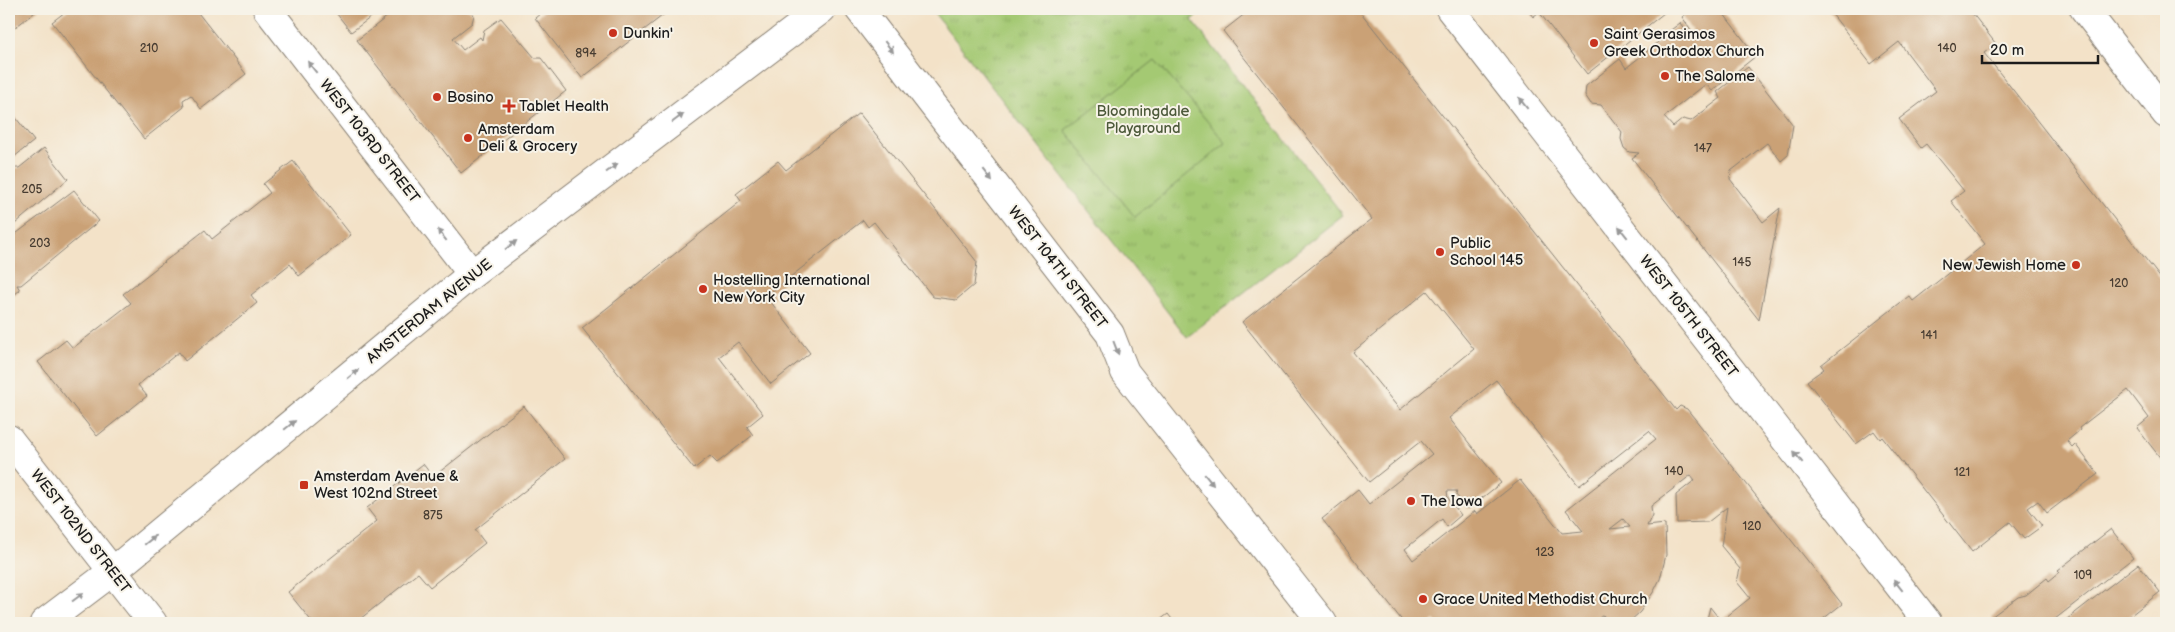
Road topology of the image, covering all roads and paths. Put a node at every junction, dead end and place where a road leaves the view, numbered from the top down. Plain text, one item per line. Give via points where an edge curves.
1 (267, 9) edge
2 (822, 9) edge
3 (859, 9) edge
4 (1450, 9) edge
5 (2084, 9) edge
6 (2166, 114) edge
7 (472, 274) junction
8 (9, 440) edge
9 (113, 571) junction
10 (44, 623) edge
11 (153, 623) edge
12 (1323, 623) edge
13 (1928, 623) edge

7 -> 1 street, WEST 103RD STREET
7 -> 2 street, AMSTERDAM AVENUE
3 -> 12 street, WEST 104TH STREET via 1110,334 1124,372
13 -> 4 street, WEST 105TH STREET
5 - 6 street
9 -> 7 street, AMSTERDAM AVENUE
8 - 9 street, WEST 102ND STREET
10 -> 9 street, AMSTERDAM AVENUE
9 - 11 street, WEST 102ND STREET

